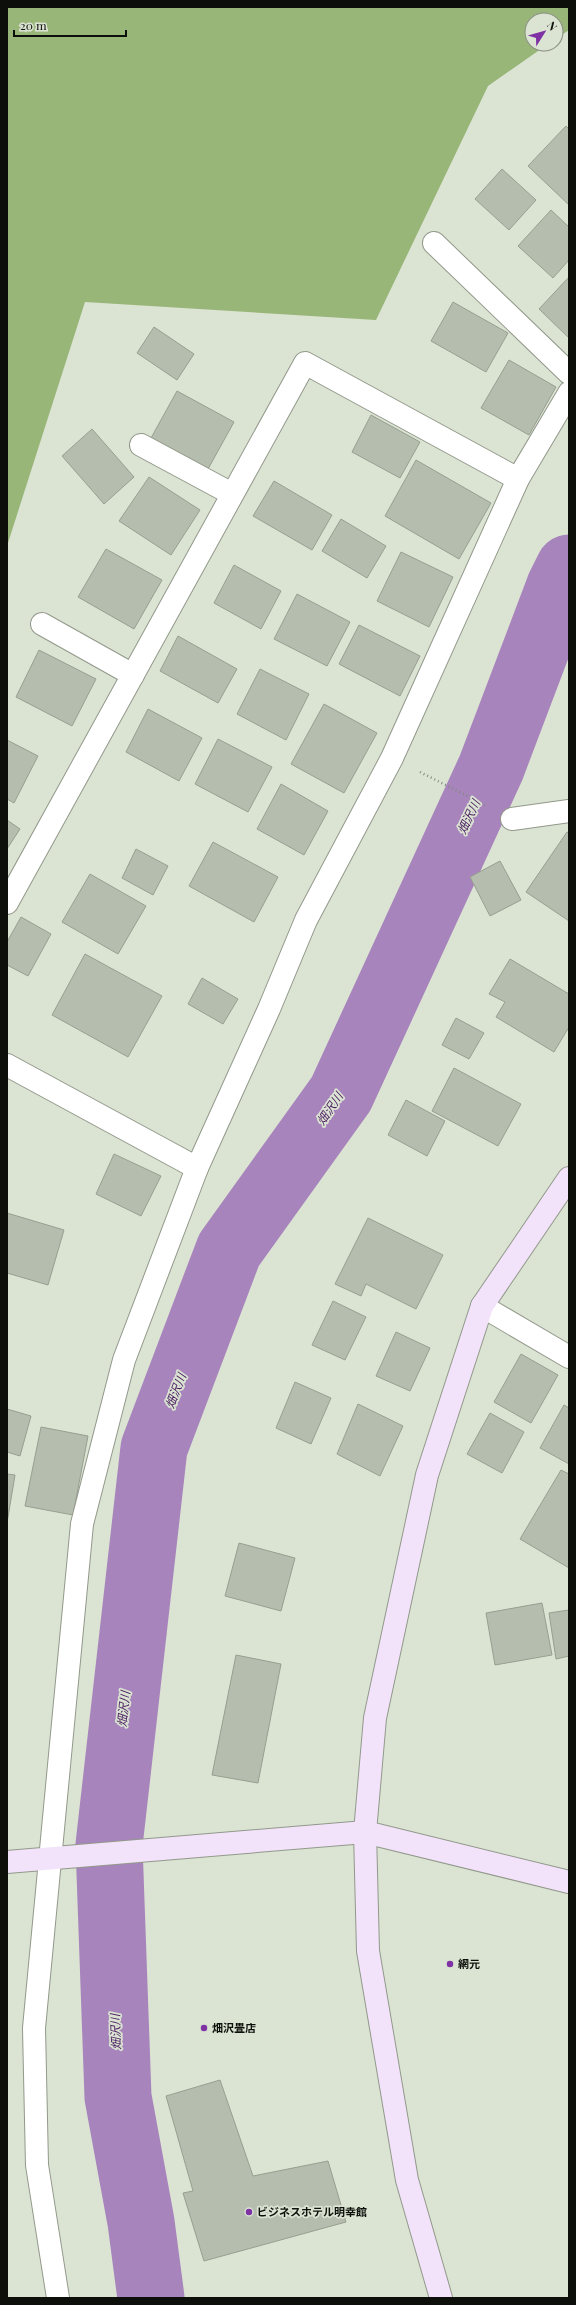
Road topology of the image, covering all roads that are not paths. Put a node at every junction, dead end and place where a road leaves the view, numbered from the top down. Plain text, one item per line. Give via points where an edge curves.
1 (434, 243) dead end
2 (569, 373) edge
3 (569, 393) edge
4 (141, 445) dead end
5 (518, 479) junction
6 (232, 494) junction
7 (42, 624) dead end
8 (133, 675) junction
9 (569, 811) edge
10 (512, 819) road end
11 (7, 903) edge
12 (7, 1065) edge
13 (197, 1168) junction
14 (569, 1178) edge
15 (482, 1306) junction
16 (569, 1358) edge
17 (365, 1832) junction
18 (51, 1858) junction
19 (7, 1862) edge
20 (569, 1882) edge
21 (58, 2298) edge
22 (441, 2298) edge

1 - 2 street
3 - 5 street
4 - 6 street
5 - 6 street via 305,363
5 - 13 street via 392,758 306,920
6 - 8 street
7 - 8 street
8 - 11 street
9 - 10 street
12 - 13 street
13 - 18 street via 124,1360 82,1524
14 - 15 street
15 - 16 street
15 - 17 street via 427,1475 375,1718
17 - 18 street
17 - 20 street
17 - 22 street via 368,1950 407,2180
18 - 19 street
18 - 21 street via 34,2036 37,2165

